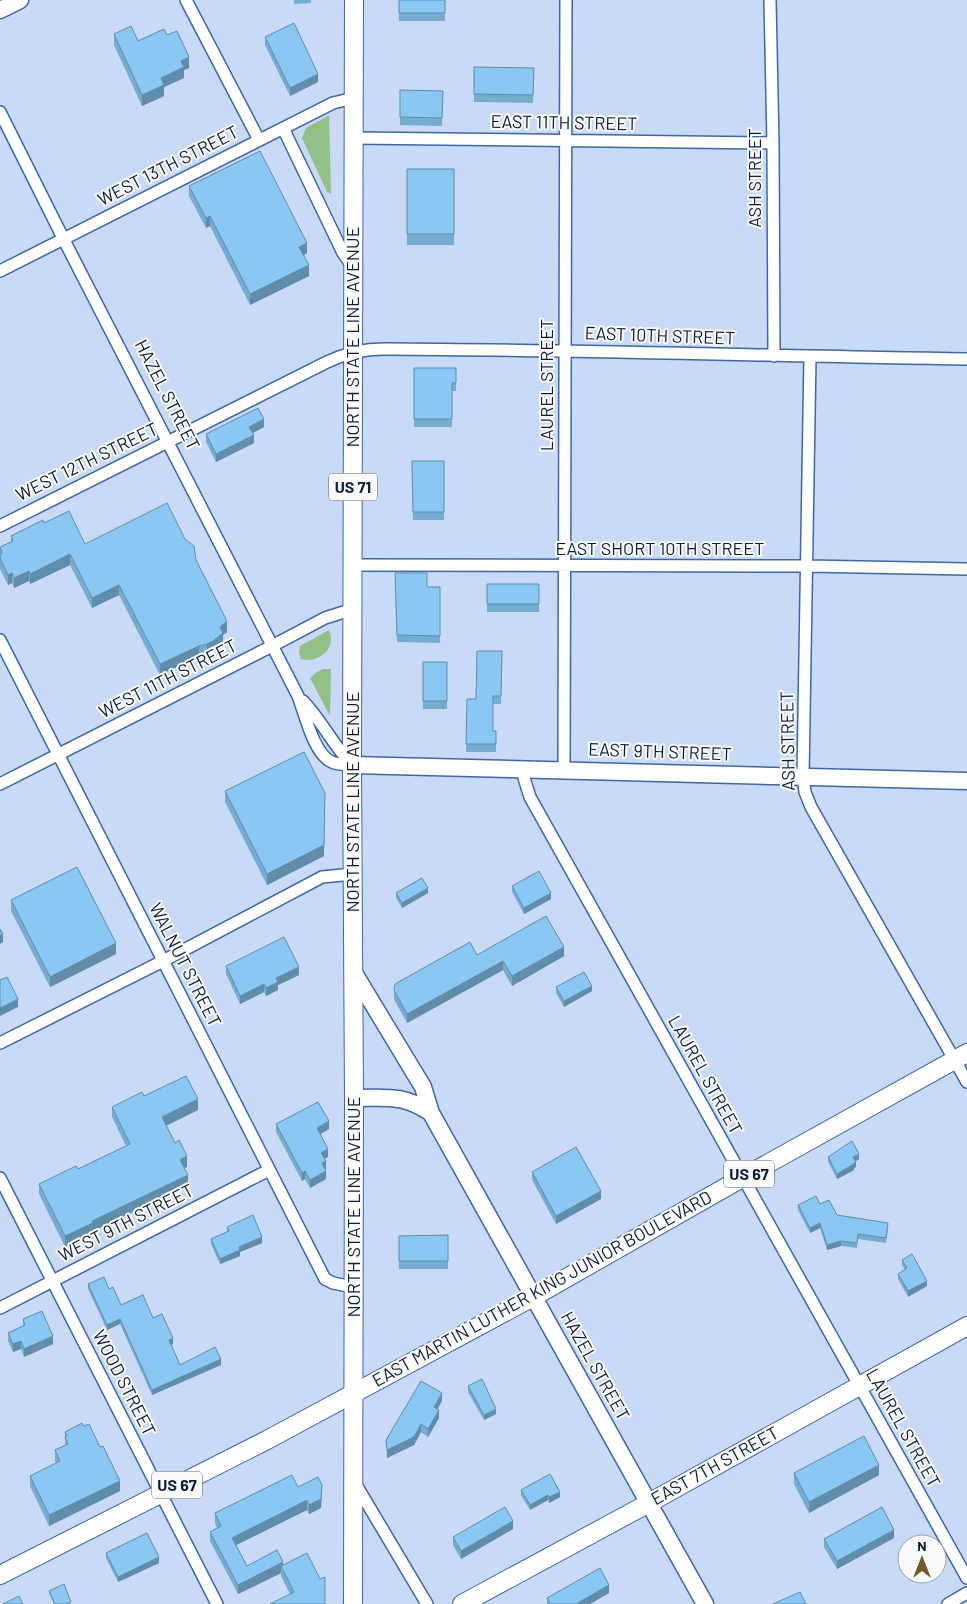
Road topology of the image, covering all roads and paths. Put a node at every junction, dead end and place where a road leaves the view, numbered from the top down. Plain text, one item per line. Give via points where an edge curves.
1 (20, 0) edge
2 (186, 0) edge
3 (354, 0) edge
4 (566, 0) edge
5 (770, 0) edge
6 (0, 10) edge
7 (354, 98) junction
8 (0, 112) edge
9 (283, 128) junction
10 (354, 138) junction
11 (259, 140) junction
12 (566, 141) junction
13 (773, 143) junction
14 (64, 240) junction
15 (353, 267) junction
16 (0, 271) edge
17 (565, 351) junction
18 (352, 352) junction
19 (774, 356) junction
20 (810, 356) junction
21 (967, 359) edge
22 (169, 442) junction
23 (0, 526) edge
24 (353, 565) junction
25 (564, 566) junction
26 (807, 566) junction
27 (967, 569) edge
28 (353, 609) junction
29 (0, 640) edge
30 (272, 646) junction
31 (59, 754) junction
32 (352, 765) junction
33 (524, 769) junction
34 (564, 770) junction
35 (803, 776) junction
36 (967, 781) edge
37 (0, 784) edge
38 (353, 874) junction
39 (163, 961) junction
40 (354, 973) junction
41 (0, 1043) edge
42 (961, 1056) edge
43 (967, 1082) edge
44 (354, 1098) junction
45 (431, 1113) junction
46 (268, 1170) junction
47 (0, 1178) edge
48 (742, 1178) junction
49 (52, 1282) junction
50 (354, 1287) junction
51 (532, 1297) junction
52 (0, 1308) edge
53 (967, 1326) edge
54 (860, 1385) junction
55 (354, 1393) junction
56 (353, 1481) junction
57 (161, 1493) junction
58 (649, 1503) junction
59 (0, 1575) edge
60 (967, 1578) edge
61 (967, 1593) edge
62 (217, 1604) edge
63 (353, 1604) edge
64 (427, 1604) edge
65 (462, 1604) edge
66 (705, 1604) edge
67 (948, 1604) edge

1 - 6 street
2 - 11 street
3 - 7 main road, NORTH STATE LINE AVENUE / US 71
4 - 12 street, LAUREL STREET
5 - 13 street, ASH STREET
7 - 9 street, WEST 13TH STREET via 333,102
7 - 10 main road, NORTH STATE LINE AVENUE / US 71
8 - 14 street, HAZEL STREET
9 - 11 street, WEST 13TH STREET
9 - 15 street via 343,253
10 - 12 street, EAST 11TH STREET
10 - 15 main road, NORTH STATE LINE AVENUE / US 71
11 - 14 street, WEST 13TH STREET
12 - 13 street, EAST 11TH STREET
12 - 17 street, LAUREL STREET
13 - 19 street, ASH STREET
14 - 16 street, WEST 13TH STREET
14 - 22 street, HAZEL STREET
15 - 18 main road, NORTH STATE LINE AVENUE / US 71
17 - 18 street, EAST 10TH STREET via 375,349
17 - 19 street, EAST 10TH STREET
17 - 25 street, LAUREL STREET
18 - 22 street, WEST 12TH STREET
18 - 24 main road, NORTH STATE LINE AVENUE / US 71
19 - 20 street, EAST 10TH STREET
20 - 21 street, EAST 10TH STREET
20 - 26 street, ASH STREET
22 - 23 street, WEST 12TH STREET
22 - 30 street, HAZEL STREET
24 - 25 street, EAST SHORT 10TH STREET
24 - 28 main road, NORTH STATE LINE AVENUE / US 71
25 - 26 street, EAST SHORT 10TH STREET
25 - 34 street, LAUREL STREET
26 - 27 street, EAST SHORT 10TH STREET
26 - 35 street, ASH STREET
28 - 30 street, WEST 11TH STREET via 330,616
28 - 32 main road, NORTH STATE LINE AVENUE / US 71
29 - 31 street, WALNUT STREET
30 - 31 street, WEST 11TH STREET
30 - 32 street, HAZEL STREET via 298,696 317,746 325,757 336,763
31 - 37 street, WEST 11TH STREET
31 - 39 street, WALNUT STREET
32 - 33 street, EAST 9TH STREET
32 - 38 main road, NORTH STATE LINE AVENUE / US 71
33 - 34 street, EAST 9TH STREET
33 - 48 street, LAUREL STREET via 530,797
34 - 35 street, EAST 9TH STREET
35 - 36 street, EAST 9TH STREET
35 - 42 street, ASH STREET via 810,807
38 - 39 street via 322,877
38 - 40 main road, NORTH STATE LINE AVENUE / US 71
39 - 41 street
39 - 46 street, WALNUT STREET
40 - 44 main road, NORTH STATE LINE AVENUE
40 - 45 street, HAZEL STREET via 423,1087
42 - 43 street, ASH STREET
42 - 48 main road, EAST MARTIN LUTHER KING JUNIOR BOULEVARD / US 67
44 - 45 street via 403,1099
44 - 50 main road, NORTH STATE LINE AVENUE
45 - 51 street, HAZEL STREET
46 - 49 street, WEST 9TH STREET
46 - 50 street, WALNUT STREET via 325,1280
47 - 49 street, WOOD STREET
48 - 51 main road, EAST MARTIN LUTHER KING JUNIOR BOULEVARD / US 67
48 - 54 street, LAUREL STREET
49 - 52 street, WEST 9TH STREET
49 - 57 street, WOOD STREET
50 - 55 main road, NORTH STATE LINE AVENUE
51 - 55 main road, EAST MARTIN LUTHER KING JUNIOR BOULEVARD / US 67
51 - 58 street, HAZEL STREET
53 - 54 main road, EAST 7TH STREET
54 - 58 main road, EAST 7TH STREET
54 - 60 street, LAUREL STREET
55 - 56 main road, NORTH STATE LINE AVENUE
55 - 57 main road, US 67
56 - 63 main road, NORTH STATE LINE AVENUE
56 - 64 street
57 - 59 main road, US 67
57 - 62 street, WOOD STREET
58 - 65 main road, EAST 7TH STREET
58 - 66 street, HAZEL STREET
61 - 67 street

